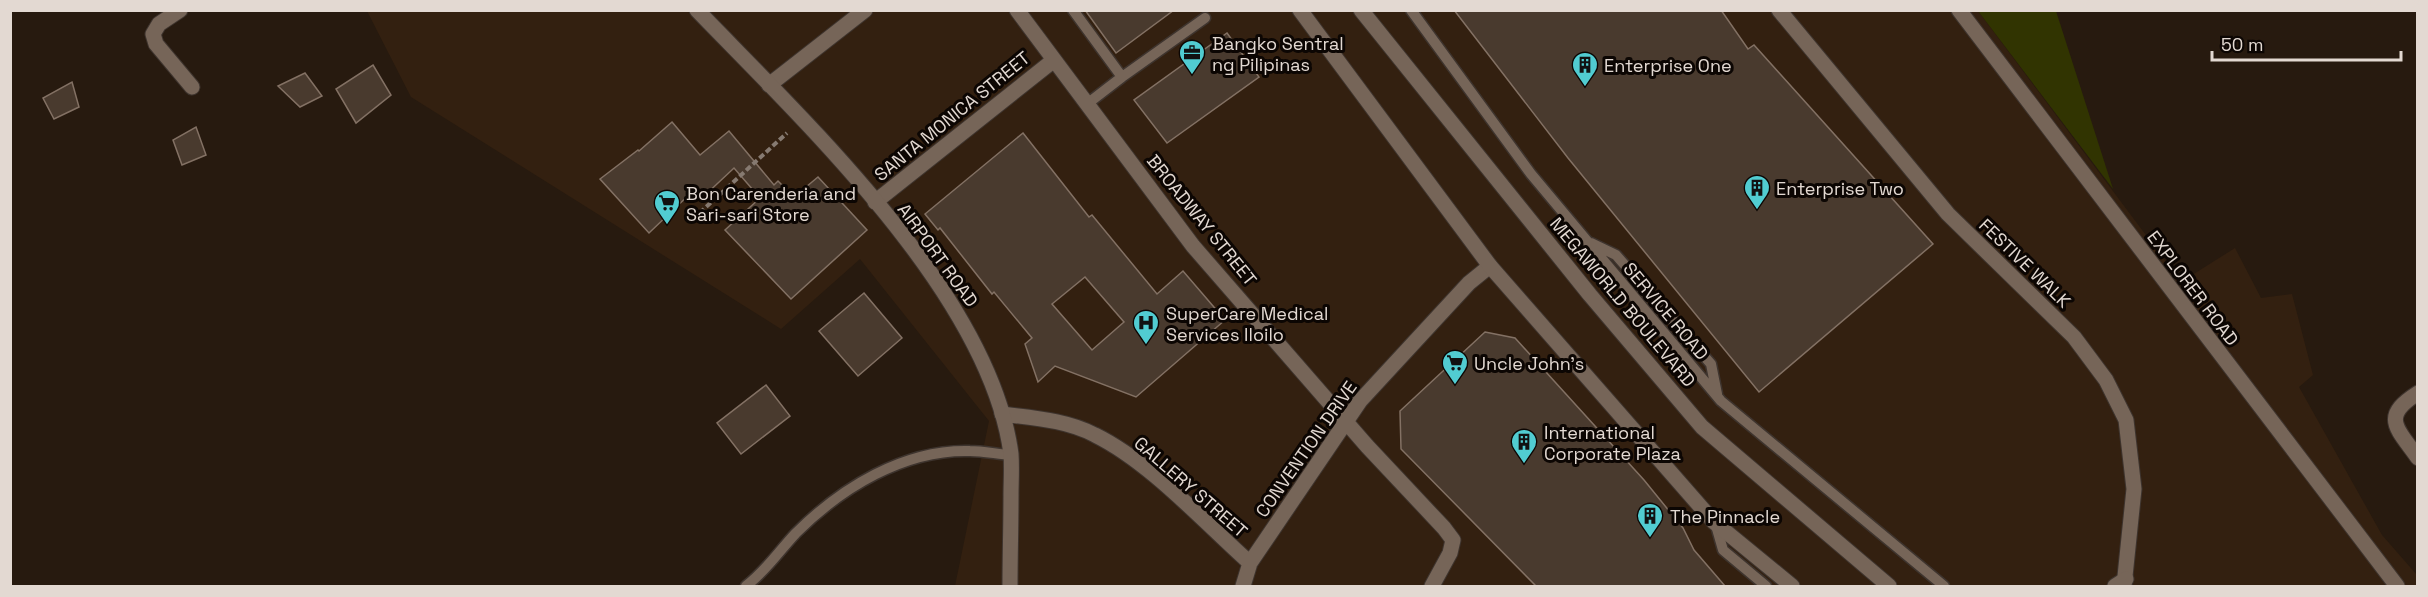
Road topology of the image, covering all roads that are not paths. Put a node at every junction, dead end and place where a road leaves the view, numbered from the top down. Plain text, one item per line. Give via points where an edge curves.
1 (180, 10) edge
2 (697, 10) edge
3 (865, 10) edge
4 (1017, 10) edge
5 (1073, 10) edge
6 (1300, 10) edge
7 (1360, 10) edge
8 (1411, 10) edge
9 (1779, 10) edge
10 (1959, 10) edge
11 (1205, 18) dead end
12 (1054, 60) junction
13 (1122, 77) junction
14 (769, 85) junction
15 (192, 87) dead end
16 (1087, 104) junction
17 (875, 202) junction
18 (1586, 240) junction
19 (1490, 266) junction
20 (2418, 393) edge
21 (1717, 397) junction
22 (1002, 414) junction
23 (1346, 421) junction
24 (1011, 455) junction
25 (2418, 458) edge
26 (1714, 522) junction
27 (1250, 563) junction
28 (1879, 581) edge
29 (2122, 584) edge
30 (746, 586) edge
31 (1010, 586) edge
32 (1243, 586) edge
33 (1432, 586) edge
34 (1766, 586) edge
35 (1792, 586) edge
36 (1889, 586) edge
37 (1944, 586) edge
38 (2397, 586) edge

1 - 15 street via 159,24 153,34 156,44
2 - 14 street, AIRPORT ROAD
3 - 14 street
4 - 12 street, BROADWAY STREET
5 - 13 lane
6 - 19 street
7 - 28 street, MEGAWORLD BOULEVARD via 1590,296 1702,427
8 - 18 lane, SERVICE ROAD via 1531,174
9 - 29 street, FESTIVE WALK via 1948,214 2074,337 2106,380 2126,420 2134,489
10 - 38 street, EXPLORER ROAD
11 - 13 lane
12 - 16 street, BROADWAY STREET
12 - 17 street, SANTA MONICA STREET
13 - 16 lane
14 - 17 street, AIRPORT ROAD
16 - 23 street, BROADWAY STREET via 1194,246
17 - 22 street, AIRPORT ROAD via 960,315
18 - 21 lane, SERVICE ROAD
18 - 21 lane via 1616,255 1711,364
19 - 23 street, CONVENTION DRIVE via 1469,283
19 - 26 street
20 - 25 street via 2394,413 2394,424
21 - 37 lane, SERVICE ROAD
22 - 24 street, AIRPORT ROAD
22 - 27 street, GALLERY STREET via 1050,420 1095,434 1137,462
23 - 27 street, CONVENTION DRIVE
23 - 33 street, BROADWAY STREET via 1453,540
24 - 30 lane via 939,453 883,470 827,506
24 - 31 street, AIRPORT ROAD
26 - 34 lane via 1723,550
26 - 35 street
27 - 32 street, CONVENTION DRIVE
28 - 36 street, MEGAWORLD BOULEVARD

